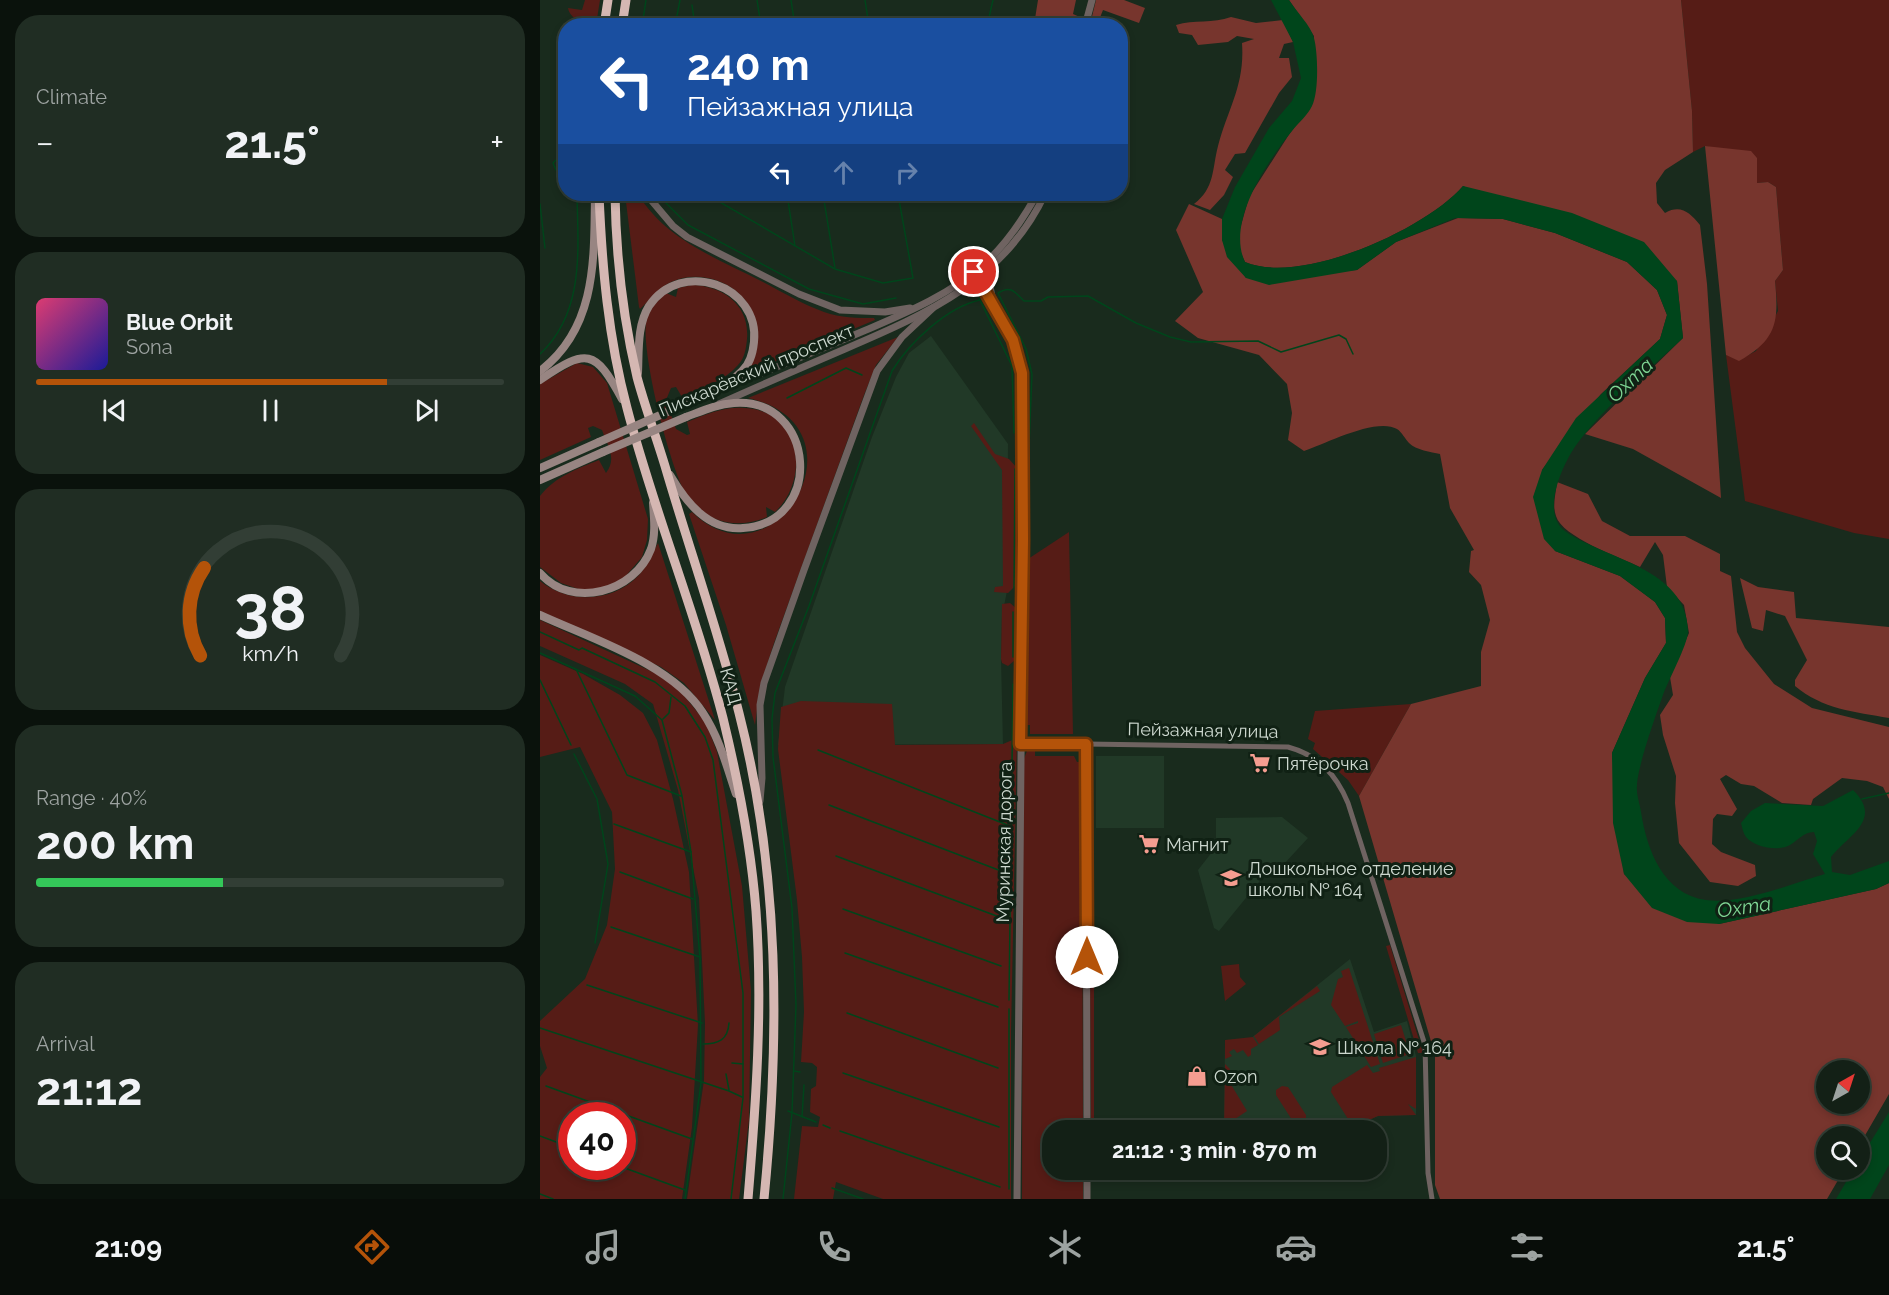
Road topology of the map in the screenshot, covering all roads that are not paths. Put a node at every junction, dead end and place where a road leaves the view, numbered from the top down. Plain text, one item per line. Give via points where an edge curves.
1 (608, 0) edge
2 (626, 0) edge
3 (1092, 0) edge
4 (605, 18) edge
5 (623, 18) edge
6 (1087, 18) edge
7 (597, 201) edge
8 (598, 201) edge
9 (616, 201) edge
10 (652, 201) edge
11 (1032, 201) edge
12 (1042, 201) edge
13 (993, 267) junction
14 (977, 275) junction
15 (959, 293) junction
16 (993, 302) junction
17 (919, 307) junction
18 (933, 308) junction
19 (540, 371) edge
20 (638, 378) junction
21 (540, 380) edge
22 (717, 390) junction
23 (627, 407) junction
24 (711, 407) junction
25 (665, 466) junction
26 (540, 468) edge
27 (566, 468) junction
28 (540, 480) edge
29 (540, 486) edge
30 (653, 495) junction
31 (540, 573) edge
32 (540, 615) edge
33 (1020, 744) junction
34 (1086, 744) junction
35 (741, 808) junction
36 (759, 809) junction
37 (1087, 1120) edge
38 (1087, 1180) edge
39 (748, 1199) edge
40 (764, 1199) edge
41 (1017, 1199) edge
42 (1087, 1199) edge
43 (1432, 1199) edge

1 - 4 highway
2 - 5 highway
3 - 6 street
7 - 19 main road via 593,273 586,306 573,336
8 - 23 highway, КАД via 611,338
9 - 20 highway, КАД via 624,306
10 - 17 street via 687,237 820,303 856,312
11 - 14 street via 1004,244
12 - 13 street via 1019,237
13 - 14 street
13 - 16 street
14 - 15 street, Пискарёвский проспект
14 - 16 street, Муринская дорога
14 - 17 street, Пискарёвский проспект
15 - 16 street via 979,291
15 - 18 street, Пискарёвский проспект
16 - 33 street, Муринская дорога via 1016,347 1022,373
17 - 22 street, Пискарёвский проспект via 791,363
18 - 24 street, Пискарёвский проспект
18 - 36 street via 902,338 877,371 764,683 760,705
20 - 22 main road via 641,325 650,305 671,287 694,281 710,282 736,295 753,318 755,332 748,364
20 - 25 highway, КАД
21 - 23 main road via 575,358 588,358 605,369
22 - 26 main road, Пискарёвский проспект, bridge
23 - 30 highway, КАД
24 - 25 main road via 735,402 753,405 768,410 787,425 797,443 802,466 797,488 785,509 759,526 738,529 715,523 688,502
24 - 27 main road, Пискарёвский проспект, bridge
25 - 36 highway, КАД via 739,712
27 - 28 main road, Пискарёвский проспект
27 - 29 main road
30 - 31 main road via 654,536 642,565 629,579 611,589 582,592 563,589
30 - 35 highway, КАД via 698,630
32 - 35 main road via 681,686 711,726
33 - 34 street, Пейзажная улица
33 - 41 street, Муринская дорога
34 - 37 street
34 - 43 street, Пейзажная улица via 1288,747 1319,761 1337,780 1348,802 1425,1045
35 - 39 highway, КАД via 756,910 758,991 757,1075
36 - 40 highway, КАД via 771,907 775,991 773,1097
38 - 42 street

